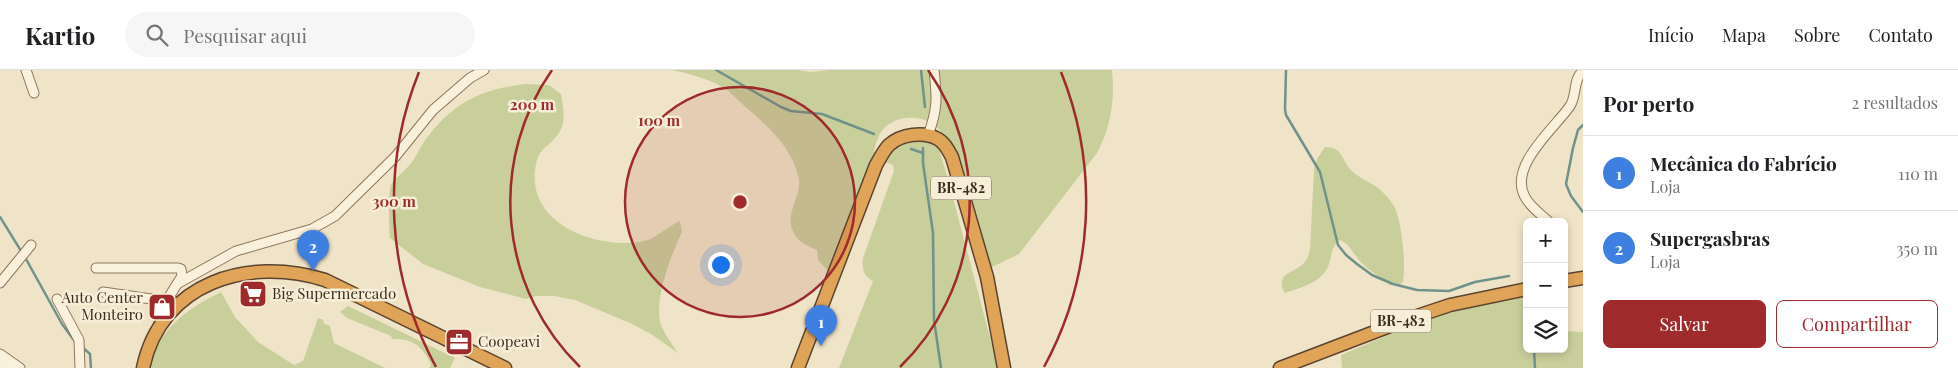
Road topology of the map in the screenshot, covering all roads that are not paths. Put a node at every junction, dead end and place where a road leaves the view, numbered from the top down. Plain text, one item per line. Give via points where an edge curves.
1 (26, 70) edge
2 (484, 70) edge
3 (934, 70) edge
4 (1583, 71) edge
5 (34, 93) dead end
6 (928, 135) junction
7 (1545, 218) edge
8 (26, 251) dead end
9 (96, 268) dead end
10 (1583, 278) edge
11 (1568, 280) edge
12 (0, 283) edge
13 (177, 284) junction
14 (1523, 290) edge
15 (103, 292) dead end
16 (57, 299) dead end
17 (172, 302) junction
18 (0, 354) edge
19 (0, 362) edge
20 (8, 368) edge
21 (20, 368) edge
22 (80, 368) edge
23 (143, 368) edge
24 (504, 368) edge
25 (798, 368) edge
26 (1004, 368) edge
27 (1280, 368) edge

1 - 5 street
2 - 13 street via 433,110 395,156 335,216 312,229 236,250
3 - 6 street via 937,106
4 - 7 street via 1577,79 1570,106 1522,171 1520,180 1525,198
6 - 25 highway via 900,138 890,144 876,164
6 - 26 highway, BR-482 via 939,140 952,157 987,277
8 - 12 street
9 - 13 street via 178,268 182,272
10 - 11 highway
13 - 17 street
14 - 27 highway, BR-482 via 1419,315
15 - 17 street
16 - 22 street via 79,340
17 - 23 highway via 153,336
17 - 24 highway via 204,286 239,275 284,271 304,274 344,289
18 - 21 street
19 - 20 street

